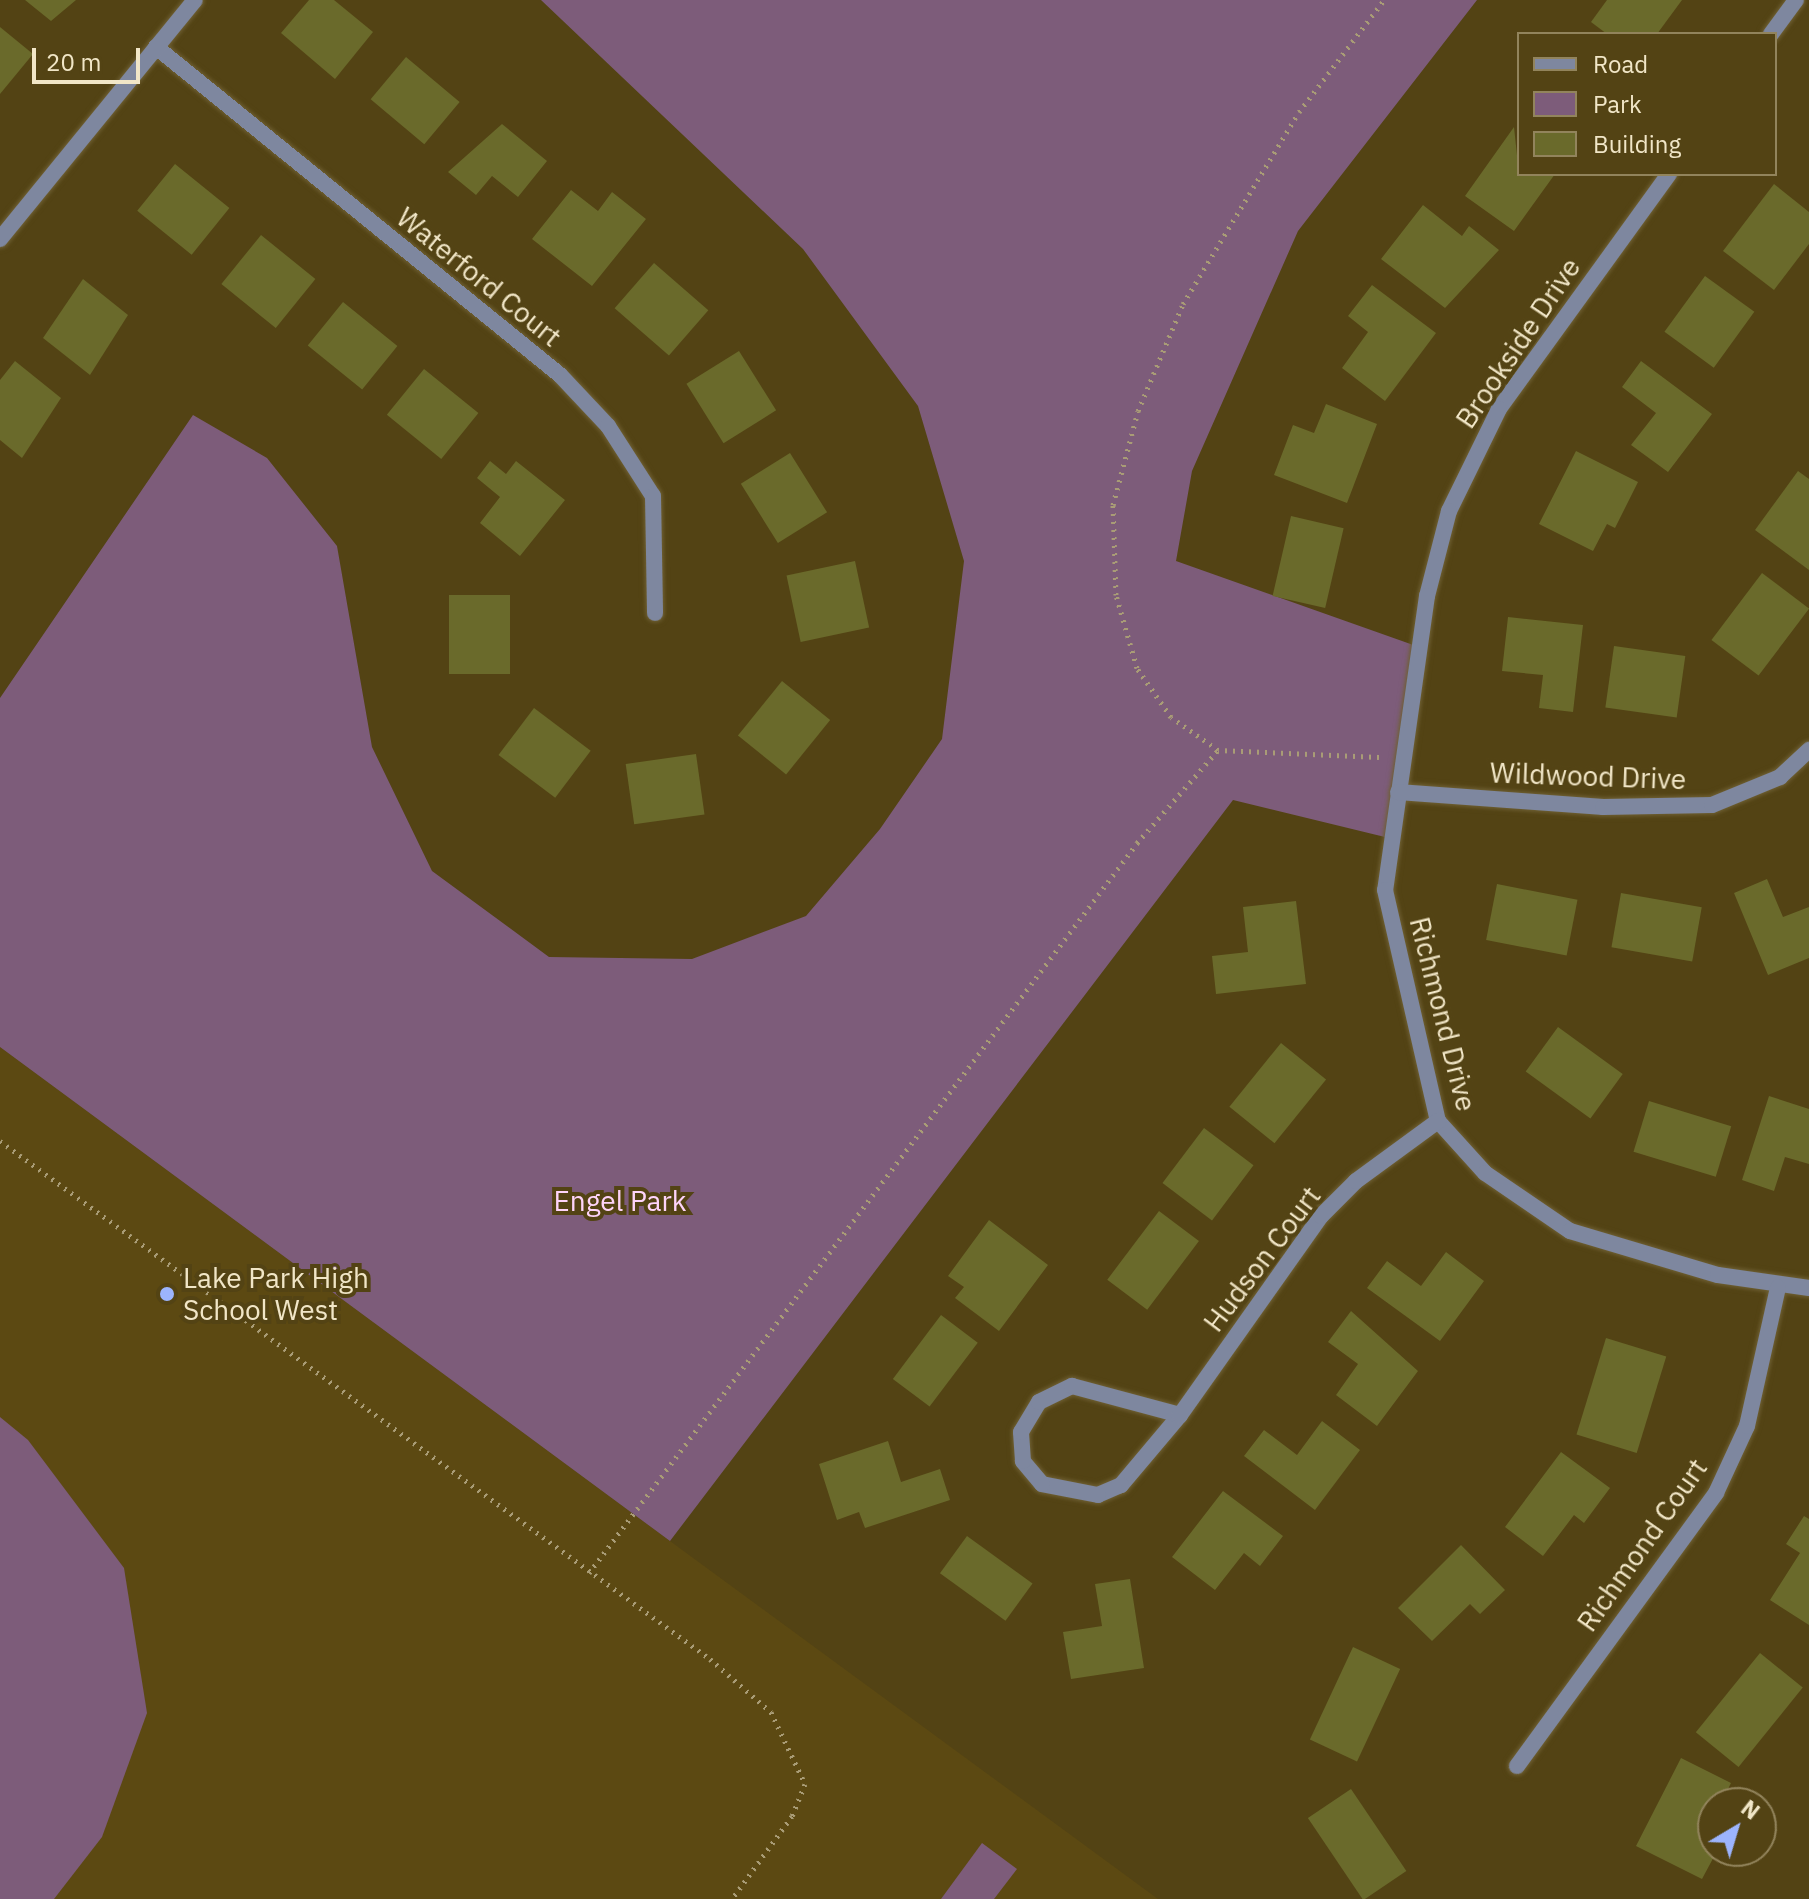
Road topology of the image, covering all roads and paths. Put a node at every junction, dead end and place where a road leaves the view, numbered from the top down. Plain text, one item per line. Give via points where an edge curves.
1 (195, 0) edge
2 (1384, 0) edge
3 (1796, 0) edge
4 (1772, 32) edge
5 (156, 47) junction
6 (1668, 176) edge
7 (0, 239) edge
8 (655, 613) dead end
9 (1218, 750) junction
10 (1809, 750) edge
11 (1401, 757) junction
12 (1398, 792) junction
13 (1438, 1121) junction
14 (0, 1141) edge
15 (1778, 1287) junction
16 (1809, 1288) edge
17 (1180, 1415) junction
18 (589, 1573) junction
19 (1517, 1766) dead end
20 (732, 1899) edge

1 - 5 street
2 - 9 path via 1299,112 1183,304 1138,411 1113,505 1116,595 1137,668 1171,717
3 - 4 street
5 - 7 street
5 - 8 street, Waterford Court via 560,375 608,426 653,496
6 - 11 street, Brookside Drive via 1499,409 1465,471 1427,596
9 - 11 path
9 - 18 path via 1137,843
10 - 12 street, Wildwood Drive via 1780,777 1712,805 1603,807
11 - 12 street, Brookside Drive
12 - 13 street, Richmond Drive via 1385,890
13 - 15 street, Richmond Drive via 1515,1198 1570,1231
13 - 17 street, Hudson Court via 1356,1181 1321,1216
14 - 18 path
15 - 16 street, Richmond Drive
15 - 19 street, Richmond Court via 1747,1426 1716,1493
17 - 17 street, Hudson Court via 1072,1386 1039,1402 1021,1432 1023,1461 1042,1484 1098,1495 1121,1485
18 - 20 path via 710,1659 771,1712 792,1747 805,1784 797,1806

